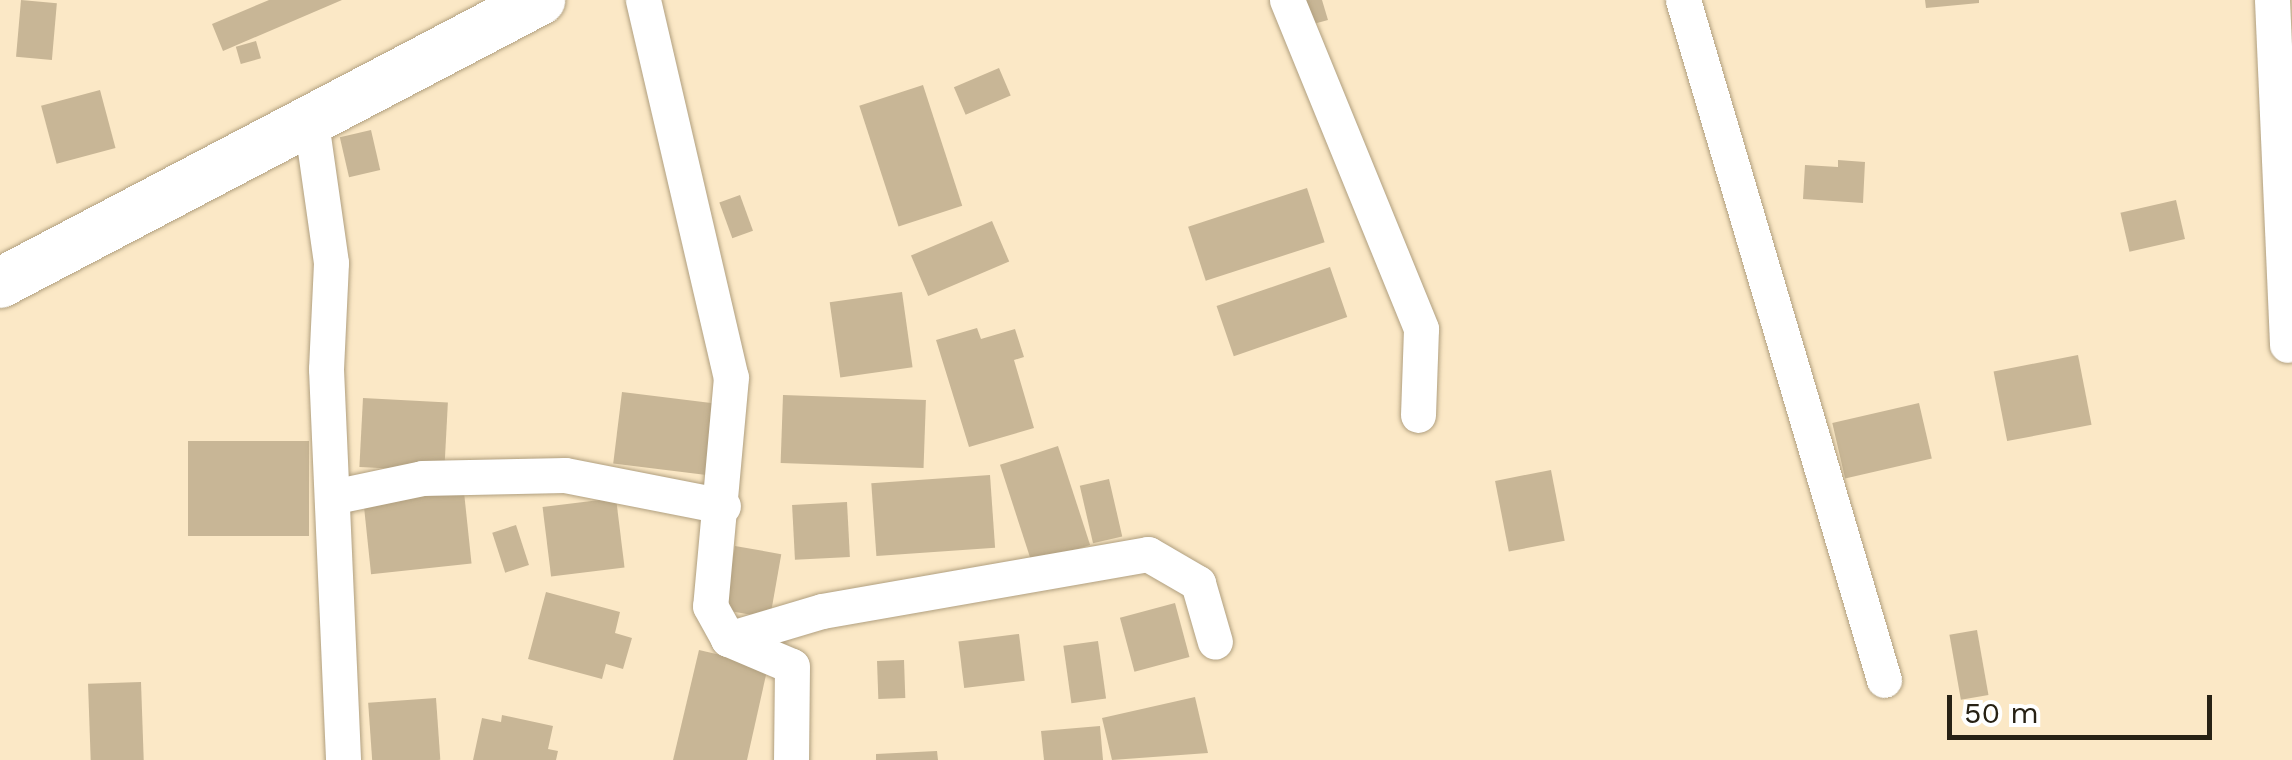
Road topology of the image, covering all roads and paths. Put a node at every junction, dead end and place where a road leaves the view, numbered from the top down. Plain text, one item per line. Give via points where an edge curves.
1 (540, 0) edge
2 (642, 0) edge
3 (1287, 0) edge
4 (1684, 0) edge
5 (2272, 0) edge
6 (311, 122) junction
7 (0, 283) edge
8 (2287, 345) dead end
9 (1418, 415) dead end
10 (332, 497) junction
11 (723, 506) junction
12 (728, 640) junction
13 (1215, 642) dead end
14 (1884, 680) dead end
15 (343, 760) edge
16 (791, 760) edge

1 - 6 main road
2 - 11 street via 731,377
3 - 9 street via 1420,329
4 - 14 street
5 - 8 street
6 - 7 main road
6 - 10 street via 331,263 326,369
10 - 11 street via 422,478 565,476
10 - 15 street
11 - 12 street via 710,606
12 - 13 street via 822,611 1148,554 1198,584
12 - 16 street via 792,666

